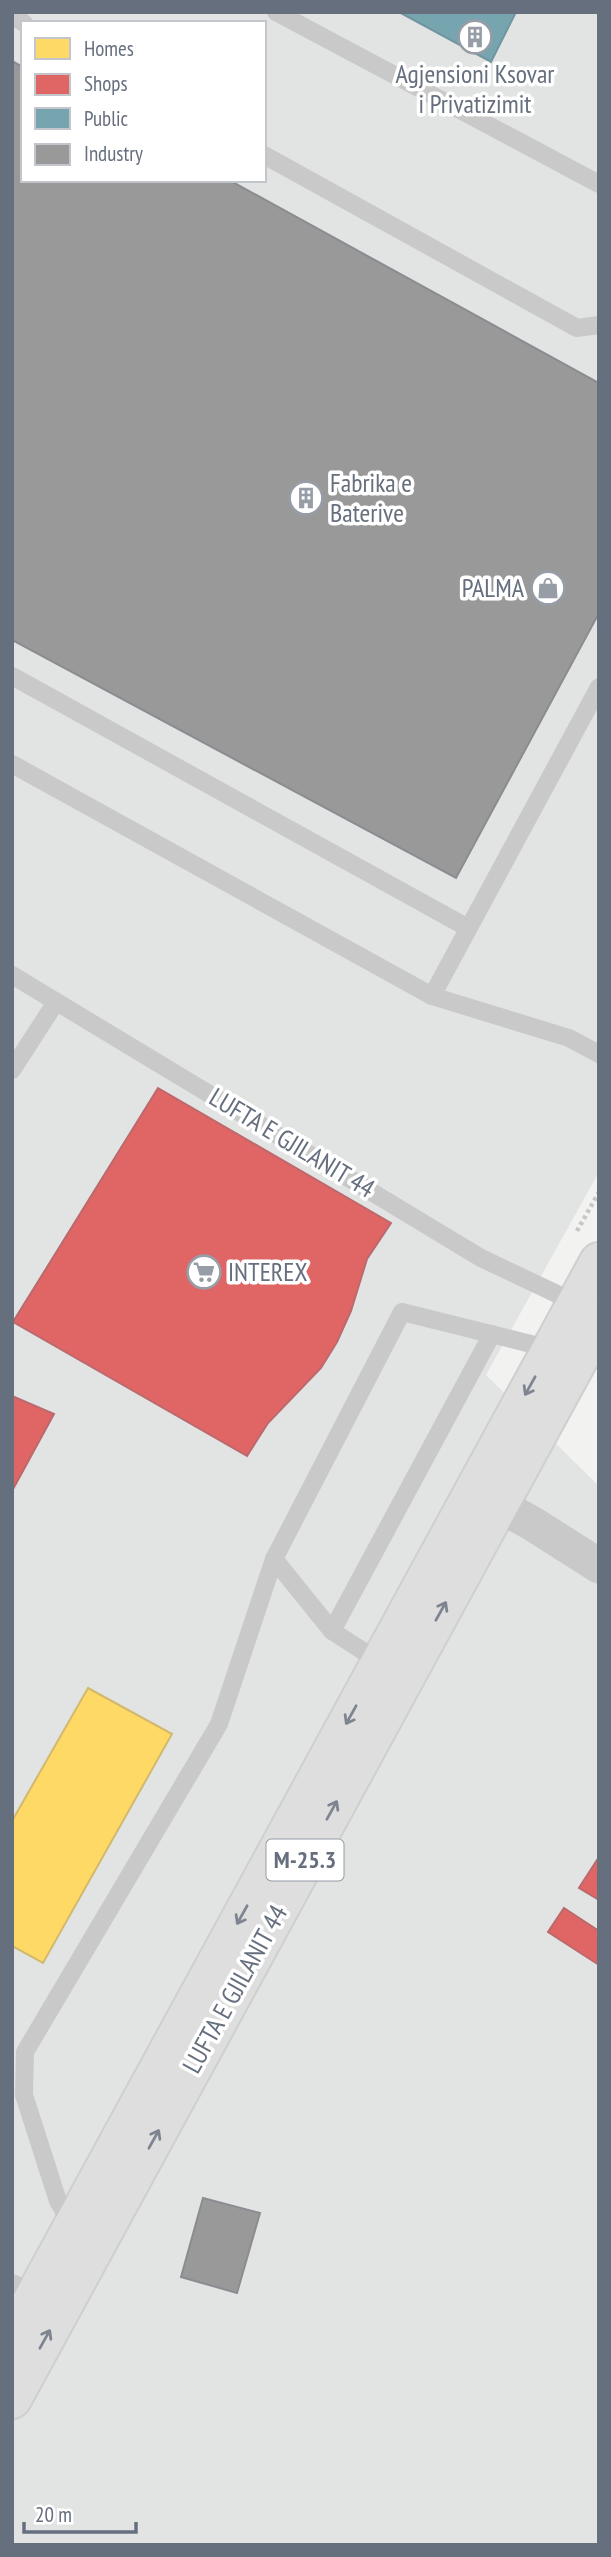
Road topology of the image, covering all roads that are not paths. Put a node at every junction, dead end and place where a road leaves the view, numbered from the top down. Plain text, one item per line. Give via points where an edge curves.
1 (276, 12) edge
2 (266, 156) edge
3 (599, 184) edge
4 (599, 325) edge
5 (12, 676) edge
6 (599, 687) edge
7 (12, 764) edge
8 (468, 928) junction
9 (12, 975) edge
10 (432, 996) junction
11 (56, 1002) junction
12 (599, 1054) edge
13 (12, 1070) edge
14 (599, 1262) edge
15 (587, 1312) edge
16 (492, 1334) junction
17 (551, 1349) junction
18 (499, 1505) junction
19 (274, 1559) junction
20 (599, 1566) edge
21 (332, 1631) junction
22 (380, 1662) junction
23 (73, 2226) junction
24 (24, 2288) edge
25 (12, 2338) edge
26 (12, 2399) edge

1 - 3 lane
2 - 4 lane via 577,328
5 - 8 lane
6 - 8 lane
7 - 10 lane
8 - 10 lane
9 - 11 lane, LUFTA E GJILANIT 44
10 - 12 lane via 569,1038
11 - 13 lane
11 - 15 lane, LUFTA E GJILANIT 44 via 481,1258
14 - 15 main road, M-25.3
15 - 17 main road, M-25.3
15 - 18 main road, LUFTA E GJILANIT 44 / M-25.3
16 - 17 lane
16 - 19 lane via 402,1312
16 - 21 lane
17 -> 22 main road, M-25.3
18 - 20 street
26 -> 18 main road, LUFTA E GJILANIT 44 / M-25.3
19 - 21 lane
19 - 23 lane via 219,1724 25,2052 24,2095 58,2202
21 - 22 lane
22 -> 23 main road, M-25.3
23 - 24 main road, M-25.3
24 - 25 main road, M-25.3

